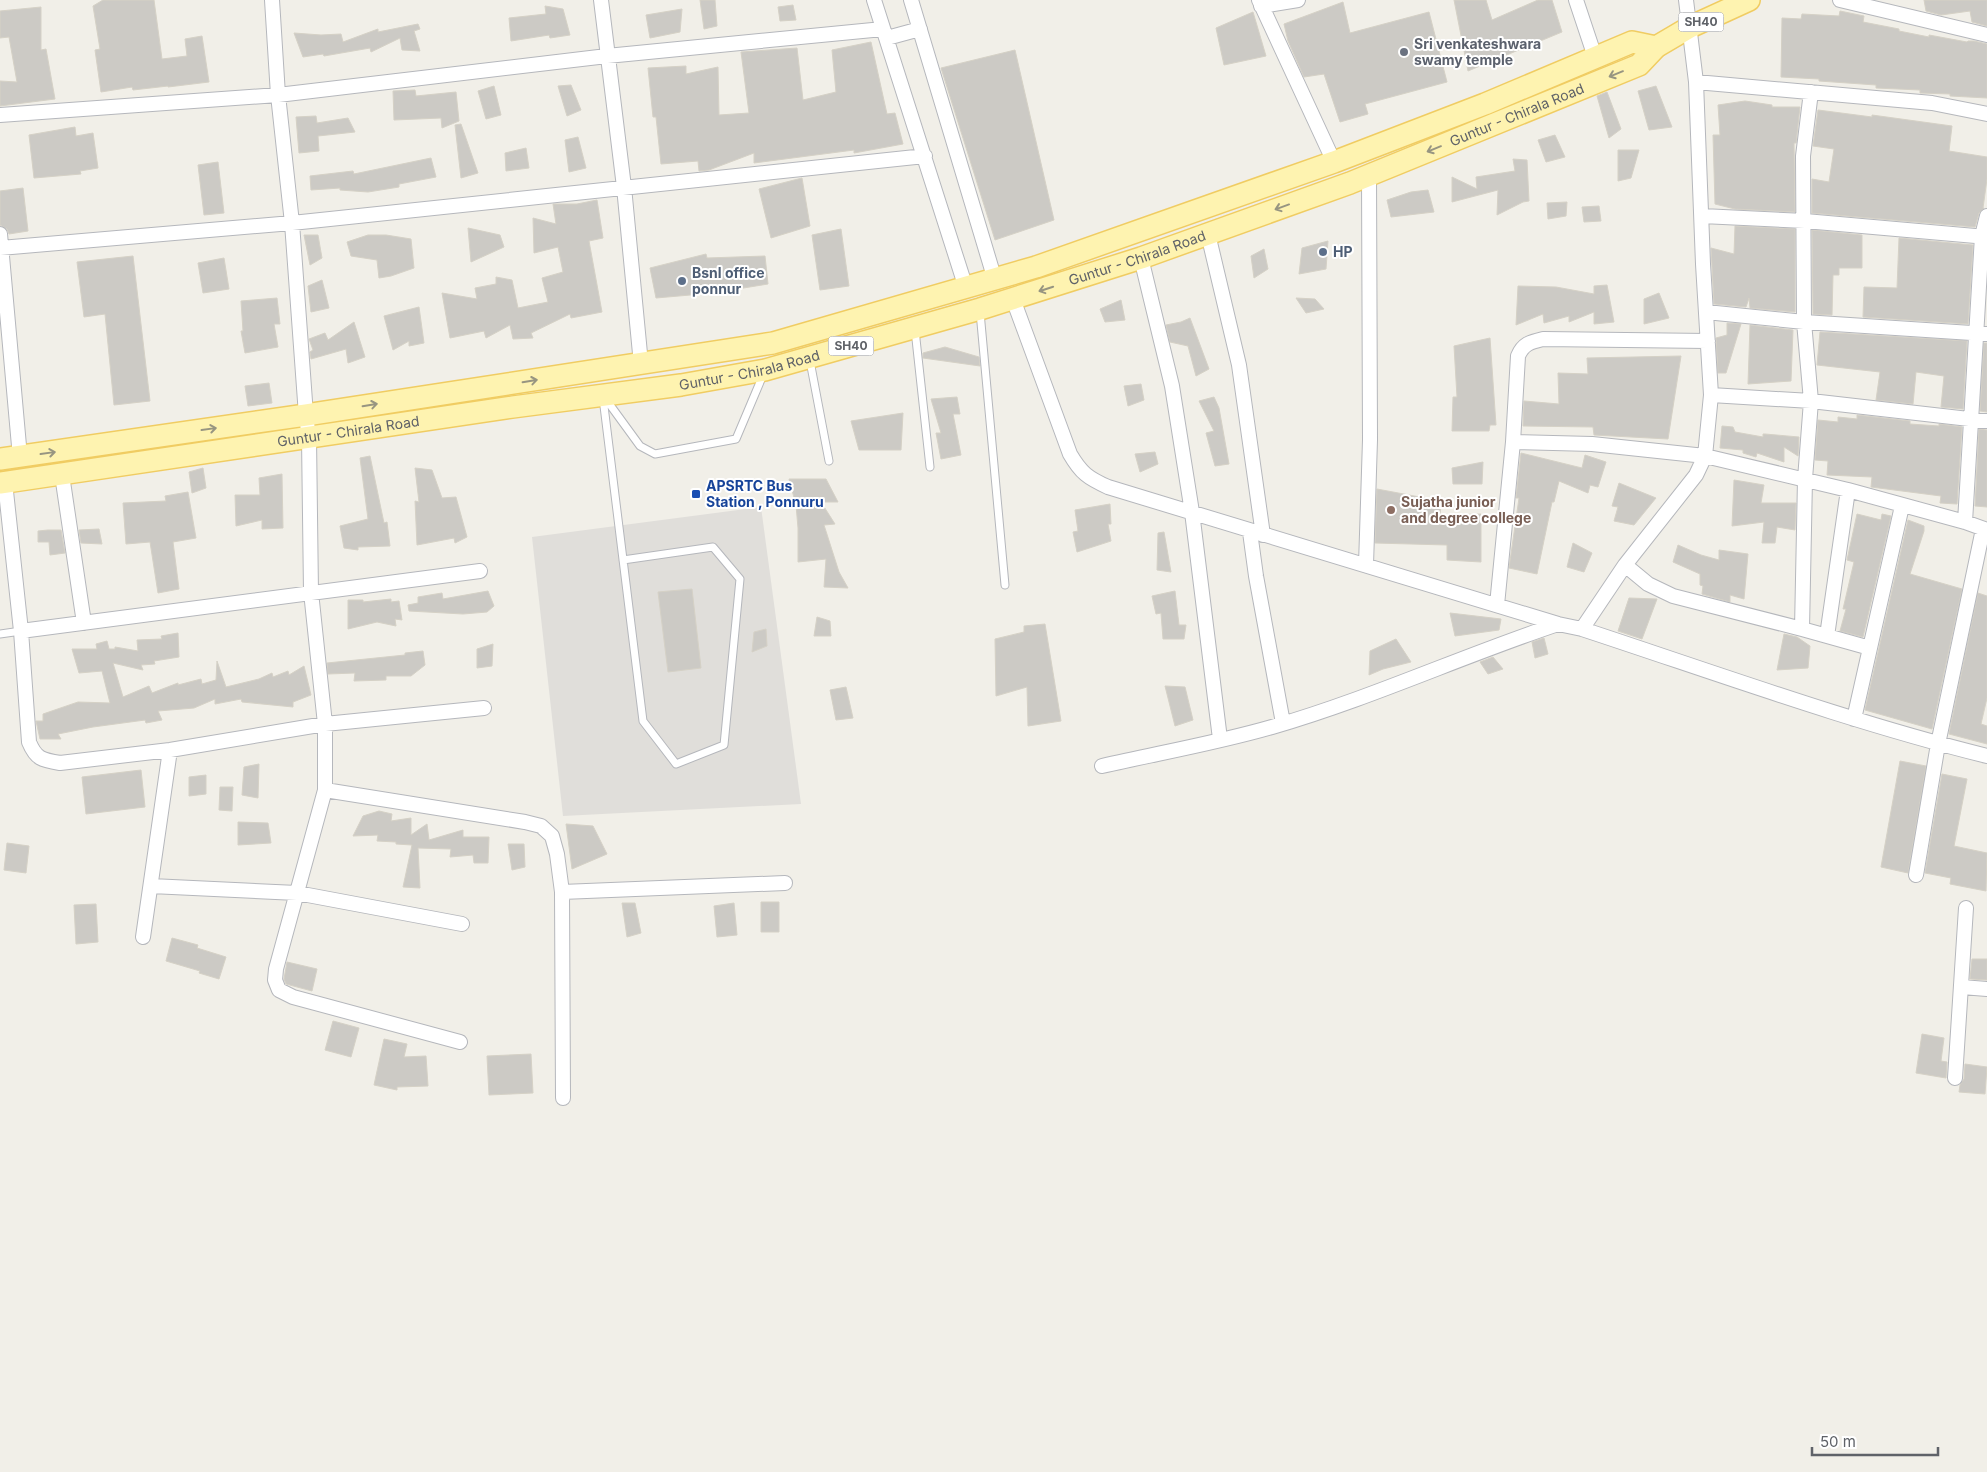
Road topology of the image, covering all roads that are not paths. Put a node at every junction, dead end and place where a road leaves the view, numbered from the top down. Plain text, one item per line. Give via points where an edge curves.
1 (272, 0) edge
2 (601, 0) edge
3 (874, 0) edge
4 (911, 0) edge
5 (1298, 0) edge
6 (1576, 0) edge
7 (1686, 0) edge
8 (1749, 0) edge
9 (1840, 0) edge
10 (1260, 3) edge
11 (1690, 27) junction
12 (920, 29) junction
13 (885, 33) junction
14 (1987, 35) edge
15 (1656, 46) junction
16 (607, 56) junction
17 (1596, 57) junction
18 (1696, 82) junction
19 (1811, 92) junction
20 (278, 95) junction
21 (1987, 114) edge
22 (0, 115) edge
23 (925, 156) junction
24 (1334, 162) junction
25 (1369, 175) junction
26 (624, 187) junction
27 (1702, 216) junction
28 (1987, 216) edge
29 (1805, 221) junction
30 (292, 223) junction
31 (1208, 234) junction
32 (1984, 236) edge
33 (0, 243) edge
34 (1141, 258) junction
35 (995, 280) junction
36 (966, 288) junction
37 (1013, 299) junction
38 (980, 310) junction
39 (1706, 312) junction
40 (1804, 322) junction
41 (914, 328) junction
42 (1981, 333) edge
43 (1708, 341) junction
44 (809, 358) junction
45 (641, 364) junction
46 (765, 370) junction
47 (603, 395) junction
48 (1711, 395) junction
49 (1811, 401) junction
50 (306, 415) junction
51 (1971, 419) junction
52 (1987, 421) edge
53 (309, 438) junction
54 (1513, 442) junction
55 (1705, 456) junction
56 (10, 458) edge
57 (830, 461) dead end
58 (930, 466) dead end
59 (62, 475) junction
60 (1805, 479) junction
61 (3, 483) edge
62 (1848, 490) junction
63 (1902, 506) junction
64 (1192, 512) junction
65 (1965, 522) junction
66 (1985, 530) edge
67 (1256, 533) junction
68 (623, 560) junction
69 (1366, 565) junction
70 (1625, 565) junction
71 (480, 571) dead end
72 (1005, 586) dead end
73 (311, 592) junction
74 (1497, 605) junction
75 (84, 623) junction
76 (1558, 624) junction
77 (1582, 629) junction
78 (1802, 629) junction
79 (20, 631) junction
80 (0, 634) edge
81 (1827, 636) junction
82 (1870, 648) junction
83 (484, 708) dead end
84 (1854, 718) junction
85 (325, 724) junction
86 (1283, 724) junction
87 (1220, 739) junction
88 (1938, 744) junction
89 (170, 750) junction
90 (1987, 756) edge
91 (1102, 766) dead end
92 (325, 790) junction
93 (1916, 874) dead end
94 (785, 884) dead end
95 (151, 886) junction
96 (562, 892) junction
97 (297, 893) junction
98 (1966, 908) dead end
99 (462, 924) dead end
100 (143, 937) dead end
101 (1962, 987) junction
102 (1987, 989) edge
103 (460, 1042) dead end
104 (1955, 1078) dead end
105 (563, 1098) dead end

1 - 20 street
2 - 16 street
3 - 13 street
4 - 12 street
5 - 10 street
6 - 17 street
7 - 11 street
8 - 11 main road, Guntur - Chirala Road / SH40
9 - 14 street
10 - 24 street
11 - 15 main road, Guntur - Chirala Road / SH40
11 - 18 street
12 - 13 street
12 - 35 street
13 - 16 street
13 - 23 street
15 - 17 main road, Guntur - Chirala Road / SH40 via 1632,42
15 -> 25 main road, Guntur - Chirala Road / SH40 via 1639,64
16 - 20 street
16 - 26 street
17 - 24 main road, Guntur - Chirala Road / SH40
18 - 19 street
18 - 27 street
19 - 21 street via 1932,103
19 - 29 street via 1803,156
20 - 22 street
20 - 30 street
23 - 26 street
23 - 36 street
24 - 35 main road, Guntur - Chirala Road / SH40
25 -> 31 main road, Guntur - Chirala Road / SH40
25 - 69 street via 1370,440
26 - 30 street
26 - 45 street
27 - 29 street
27 - 39 street
28 - 32 street
29 - 32 street
29 - 40 street
30 - 33 street
30 - 50 street
31 - 34 main road, Guntur - Chirala Road / SH40
31 - 67 street via 1239,365
32 - 42 street
33 - 56 street
34 -> 37 main road, Guntur - Chirala Road / SH40
34 - 64 street via 1172,386
35 - 36 main road, Guntur - Chirala Road / SH40
36 - 45 main road, Guntur - Chirala Road / SH40 via 772,343
37 - 38 main road, Guntur - Chirala Road / SH40
37 - 64 street via 1070,454 1080,470 1108,487
38 - 41 main road, Guntur - Chirala Road / SH40
38 - 72 lane
39 - 40 street
39 - 43 street
40 - 42 street
40 - 49 street
41 - 44 main road, Guntur - Chirala Road / SH40
41 - 58 lane
42 - 51 street
43 - 48 street
43 - 54 street via 1543,339 1529,342 1521,348 1518,356
44 - 46 main road, Guntur - Chirala Road / SH40
44 - 57 lane
50 -> 45 main road, Guntur - Chirala Road / SH40
46 - 47 main road, Guntur - Chirala Road / SH40
46 - 47 lane via 736,439 669,453 655,454 640,446
47 - 53 main road, Guntur - Chirala Road / SH40
47 - 68 lane
48 - 49 street
48 - 55 street
49 - 51 street
49 - 60 street
50 - 53 street
56 -> 50 main road, Guntur - Chirala Road / SH40
51 - 52 street
51 - 65 street
53 - 59 main road, Guntur - Chirala Road / SH40
53 - 73 street
54 - 55 street via 1592,444
54 - 74 street
55 - 60 street
55 - 70 street via 1696,475
59 - 61 main road, Guntur - Chirala Road / SH40
59 - 75 street
60 - 62 street
60 - 78 street
61 - 79 street
62 - 63 street
62 - 81 street
63 - 65 street
63 - 82 street
64 - 67 street
64 - 87 street
65 - 66 street
66 - 88 street
67 - 69 street
67 - 86 street via 1256,576
68 - 68 lane via 643,720 676,764 724,745 740,579 713,547
69 - 74 street
70 - 77 street
70 - 78 street via 1648,584 1673,596
71 - 73 street
73 - 75 street
73 - 85 street
74 - 76 street
75 - 79 street
76 - 77 street
76 - 86 street
77 - 84 street
78 - 81 street
79 - 80 lane
79 - 89 street via 29,742 34,754 60,763
81 - 82 street
82 - 84 street
83 - 85 street
84 - 88 street
85 - 89 street
85 - 92 street
86 - 87 street
87 - 91 street
88 - 90 street
88 - 93 street
89 - 95 street
92 - 96 street via 541,826 552,836
92 - 97 street
94 - 96 street
95 - 97 street
95 - 100 street
96 - 105 street
97 - 99 street
97 - 103 street via 276,970 279,990 293,997
98 - 101 street
101 - 102 street
101 - 104 street

